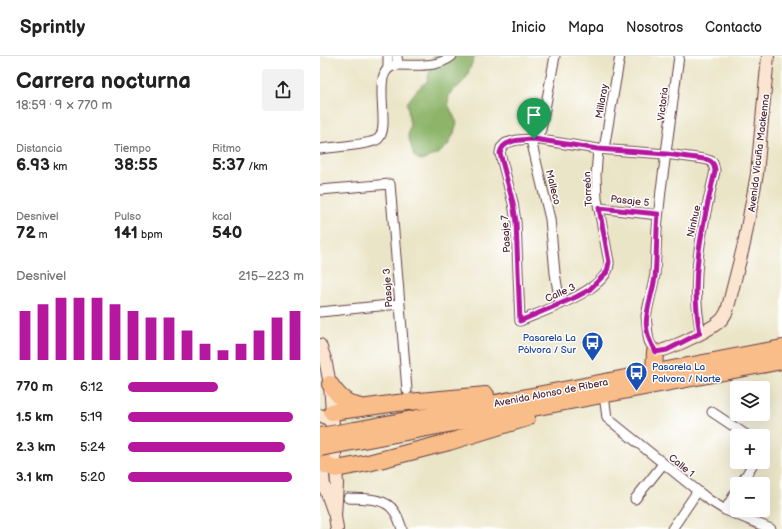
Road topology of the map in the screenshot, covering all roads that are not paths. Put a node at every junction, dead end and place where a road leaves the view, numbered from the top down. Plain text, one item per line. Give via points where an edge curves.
1 (388, 56) edge
2 (452, 56) edge
3 (555, 56) edge
4 (620, 56) edge
5 (678, 56) edge
6 (768, 56) edge
7 (397, 61) edge
8 (388, 68) junction
9 (534, 139) junction
10 (320, 149) edge
11 (601, 149) junction
12 (666, 154) junction
13 (320, 190) edge
14 (599, 208) junction
15 (658, 214) junction
16 (605, 275) joint
17 (399, 304) junction
18 (560, 304) junction
19 (320, 312) edge
20 (520, 321) joint
21 (700, 333) junction
22 (320, 345) edge
23 (656, 352) junction
24 (781, 354) edge
25 (654, 372) junction
26 (330, 384) junction
27 (582, 386) junction
28 (407, 390) dead end
29 (599, 395) junction
30 (363, 408) junction
31 (712, 412) dead end
32 (326, 416) edge
33 (320, 428) edge
34 (738, 429) edge
35 (357, 435) junction
36 (320, 436) edge
37 (324, 464) edge
38 (663, 464) junction
39 (697, 492) junction
40 (348, 498) dead end
41 (635, 499) dead end
42 (730, 502) edge
43 (725, 510) junction
44 (337, 529) edge
45 (402, 529) edge
46 (672, 529) edge
47 (770, 529) edge

1 - 8 street
2 - 7 street via 437,64
3 - 9 street, Malleco via 541,130
4 - 11 street, Millaray
5 - 12 street, Victoria
6 - 21 street, Avenida Vicuña Mackenna via 761,138 744,244 727,311 723,319
7 - 8 street
8 - 10 street via 382,89 383,130 379,138 371,142
9 - 11 street
9 - 18 street, Malleco via 532,144 550,219
9 - 20 street, Pasaje 7 via 506,143 500,153 516,222
11 - 12 street
11 - 14 street, Torreón via 596,175
12 - 15 street, Victoria
12 - 21 street, Ninhue via 708,160 715,168 700,236 697,264 696,306
13 - 17 street, Pasaje 3 via 390,184
14 - 15 street, Pasaje 5
14 - 16 street, Torreón via 609,262
15 - 23 street, Victoria via 655,275 646,320 649,341
16 - 18 street, Calle 3 via 589,290
17 - 19 street
17 - 28 street, Pasaje 3
18 - 20 street, Calle 3
21 - 23 street via 667,350
22 - 26 street
23 - 25 highway
24 - 25 highway, Avenida Alonso de Ribera
24 - 29 highway, Avenida Alonso de Ribera
25 - 27 highway, Avenida Alonso de Ribera
26 - 30 highway via 345,401
26 - 32 street
27 - 30 highway
27 - 35 highway, Avenida Alonso de Ribera
29 - 35 highway, Avenida Alonso de Ribera
29 - 37 highway via 404,454
29 - 38 street, Calle 1 via 607,418
30 - 32 highway
31 - 34 street
32 - 37 street
33 - 37 street
35 - 36 highway, Avenida Alonso de Ribera, bridge
35 - 37 highway, Avenida Alonso de Ribera, bridge
37 - 44 street via 337,488 334,516
38 - 39 street, Calle 1
38 - 41 street
39 - 43 street, Calle 1
39 - 46 street
40 - 45 street via 387,504 394,511
42 - 43 street
43 - 47 street, Calle 1

